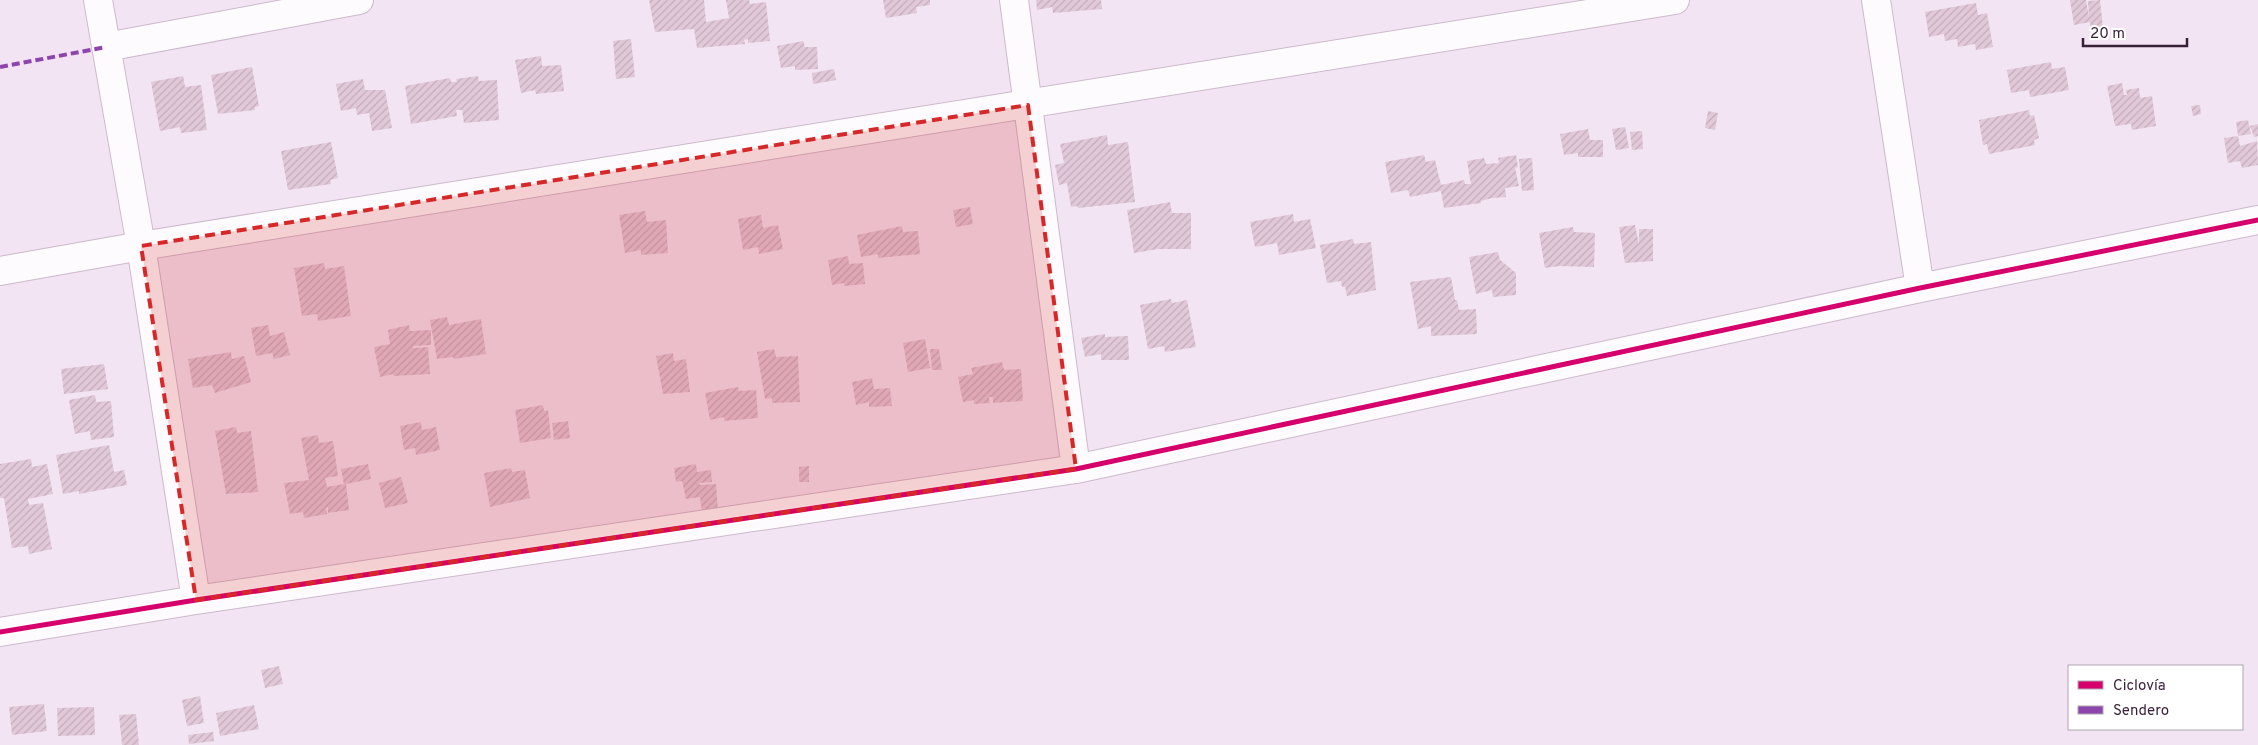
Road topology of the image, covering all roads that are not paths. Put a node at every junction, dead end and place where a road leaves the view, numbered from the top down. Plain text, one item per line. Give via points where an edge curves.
1 (98, 0) edge
2 (359, 0) edge
3 (1014, 0) edge
4 (1675, 0) edge
5 (1876, 0) edge
6 (106, 46) junction
7 (1028, 105) junction
8 (2258, 220) edge
9 (141, 246) junction
10 (0, 271) edge
11 (1920, 288) junction
12 (1076, 468) junction
13 (196, 600) junction
14 (0, 632) edge

1 - 6 street
2 - 6 street
3 - 7 street
4 - 7 street
5 - 11 street
6 - 9 street
7 - 9 street
7 - 12 street
8 - 11 street
9 - 10 street
9 - 13 street
11 - 12 street
12 - 13 street
13 - 14 street

